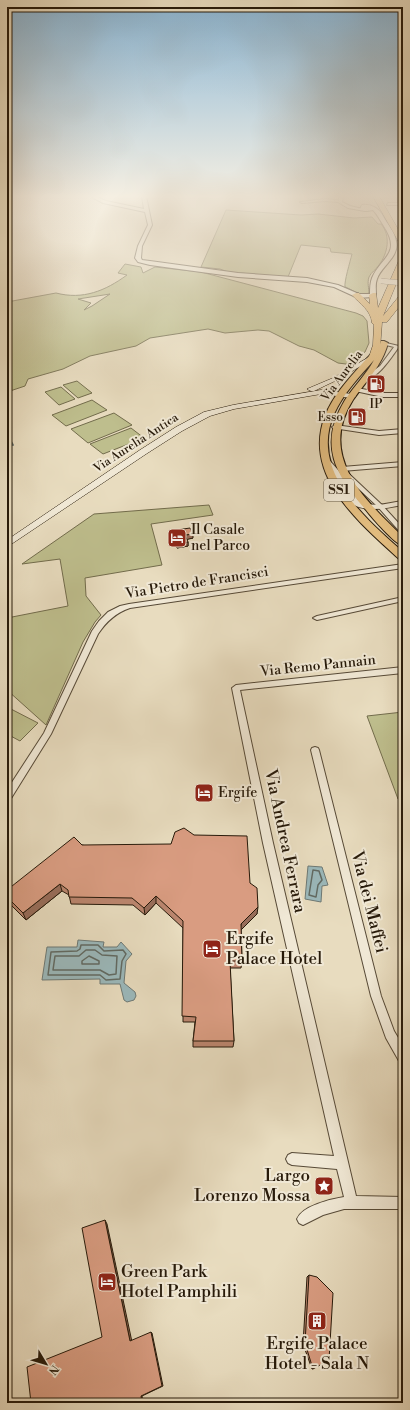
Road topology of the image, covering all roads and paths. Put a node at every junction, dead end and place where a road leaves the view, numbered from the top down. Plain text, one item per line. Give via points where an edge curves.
1 (147, 262) edge
2 (387, 262) edge
3 (401, 262) edge
4 (403, 272) edge
5 (374, 280) junction
6 (403, 283) edge
7 (356, 295) junction
8 (372, 295) junction
9 (403, 297) edge
10 (375, 316) junction
11 (384, 320) junction
12 (377, 331) junction
13 (384, 343) junction
14 (397, 346) junction
15 (403, 348) edge
16 (372, 357) junction
17 (335, 379) junction
18 (365, 379) junction
19 (325, 392) junction
20 (354, 393) junction
21 (343, 394) junction
22 (403, 395) edge
23 (294, 396) junction
24 (336, 403) junction
25 (335, 426) junction
26 (403, 431) edge
27 (327, 463) junction
28 (403, 464) edge
29 (343, 471) junction
30 (403, 503) edge
31 (380, 506) junction
32 (368, 508) junction
33 (376, 516) junction
34 (392, 521) junction
35 (371, 527) junction
36 (403, 532) edge
37 (403, 543) edge
38 (7, 544) edge
39 (403, 557) edge
40 (403, 566) edge
41 (403, 599) edge
42 (317, 618) dead end
43 (403, 670) edge
44 (236, 688) joint
45 (315, 750) dead end
46 (7, 796) edge
47 (403, 1057) edge
48 (292, 1159) dead end
49 (342, 1163) junction
50 (351, 1202) junction
51 (403, 1203) edge
52 (303, 1219) dead end

1 - 7 street via 242,276 313,281 342,288
2 - 5 street
3 - 12 highway, Via Aurelia / SS1 via 380,316
4 - 11 highway, Via Aurelia / SS1
5 - 6 street, bridge
5 - 8 street
7 - 8 street
7 - 10 highway
8 - 10 highway
9 - 11 highway
10 - 12 highway
11 - 13 highway, Via Aurelia / SS1
12 - 16 highway, Via Aurelia / SS1 via 377,346
13 - 14 street
13 - 18 main road, Via Aurelia / SS1 via 382,354
14 - 15 street
14 - 18 street, Via Aurelia via 383,366
16 - 17 main road
16 - 21 main road, Via Aurelia / SS1
17 - 19 main road via 324,387
17 - 23 main road
18 - 20 main road, Via Aurelia / SS1
19 - 21 main road
19 - 23 main road
20 - 21 main road
20 - 22 street
20 - 25 main road, Via Aurelia / SS1
21 - 24 main road, Via Aurelia / SS1
23 - 24 main road via 323,395
23 - 38 main road, Via Aurelia Antica via 220,410 197,419 91,486
24 - 27 main road, Via Aurelia / SS1 via 325,430 324,453
25 - 26 street via 379,433
25 - 29 main road, Via Aurelia / SS1 via 334,449
27 - 32 street via 355,502
27 - 35 main road, Via Aurelia / SS1 via 347,502
28 - 29 street
29 - 31 street, Via Aurelia
29 - 32 main road, Via Aurelia / SS1
30 - 31 street
31 - 32 street
31 - 34 street, Via Aurelia
32 - 33 main road, Via Aurelia / SS1
33 - 34 street via 383,516
33 - 35 street via 370,520
33 - 37 main road, Via Aurelia / SS1
34 - 36 street, Via Aurelia
35 - 39 main road, Via Aurelia / SS1
40 - 46 street, Via Pietro de Francisci via 116,610 101,622 94,633 47,734
41 - 42 street
43 - 44 street, Via Remo Pannain
44 - 49 street, Via Andrea Ferrara via 270,851
45 - 47 street, Via dei Maffei via 376,996 390,1034
48 - 49 street
49 - 50 street
50 - 51 street
50 - 52 street via 320,1208

